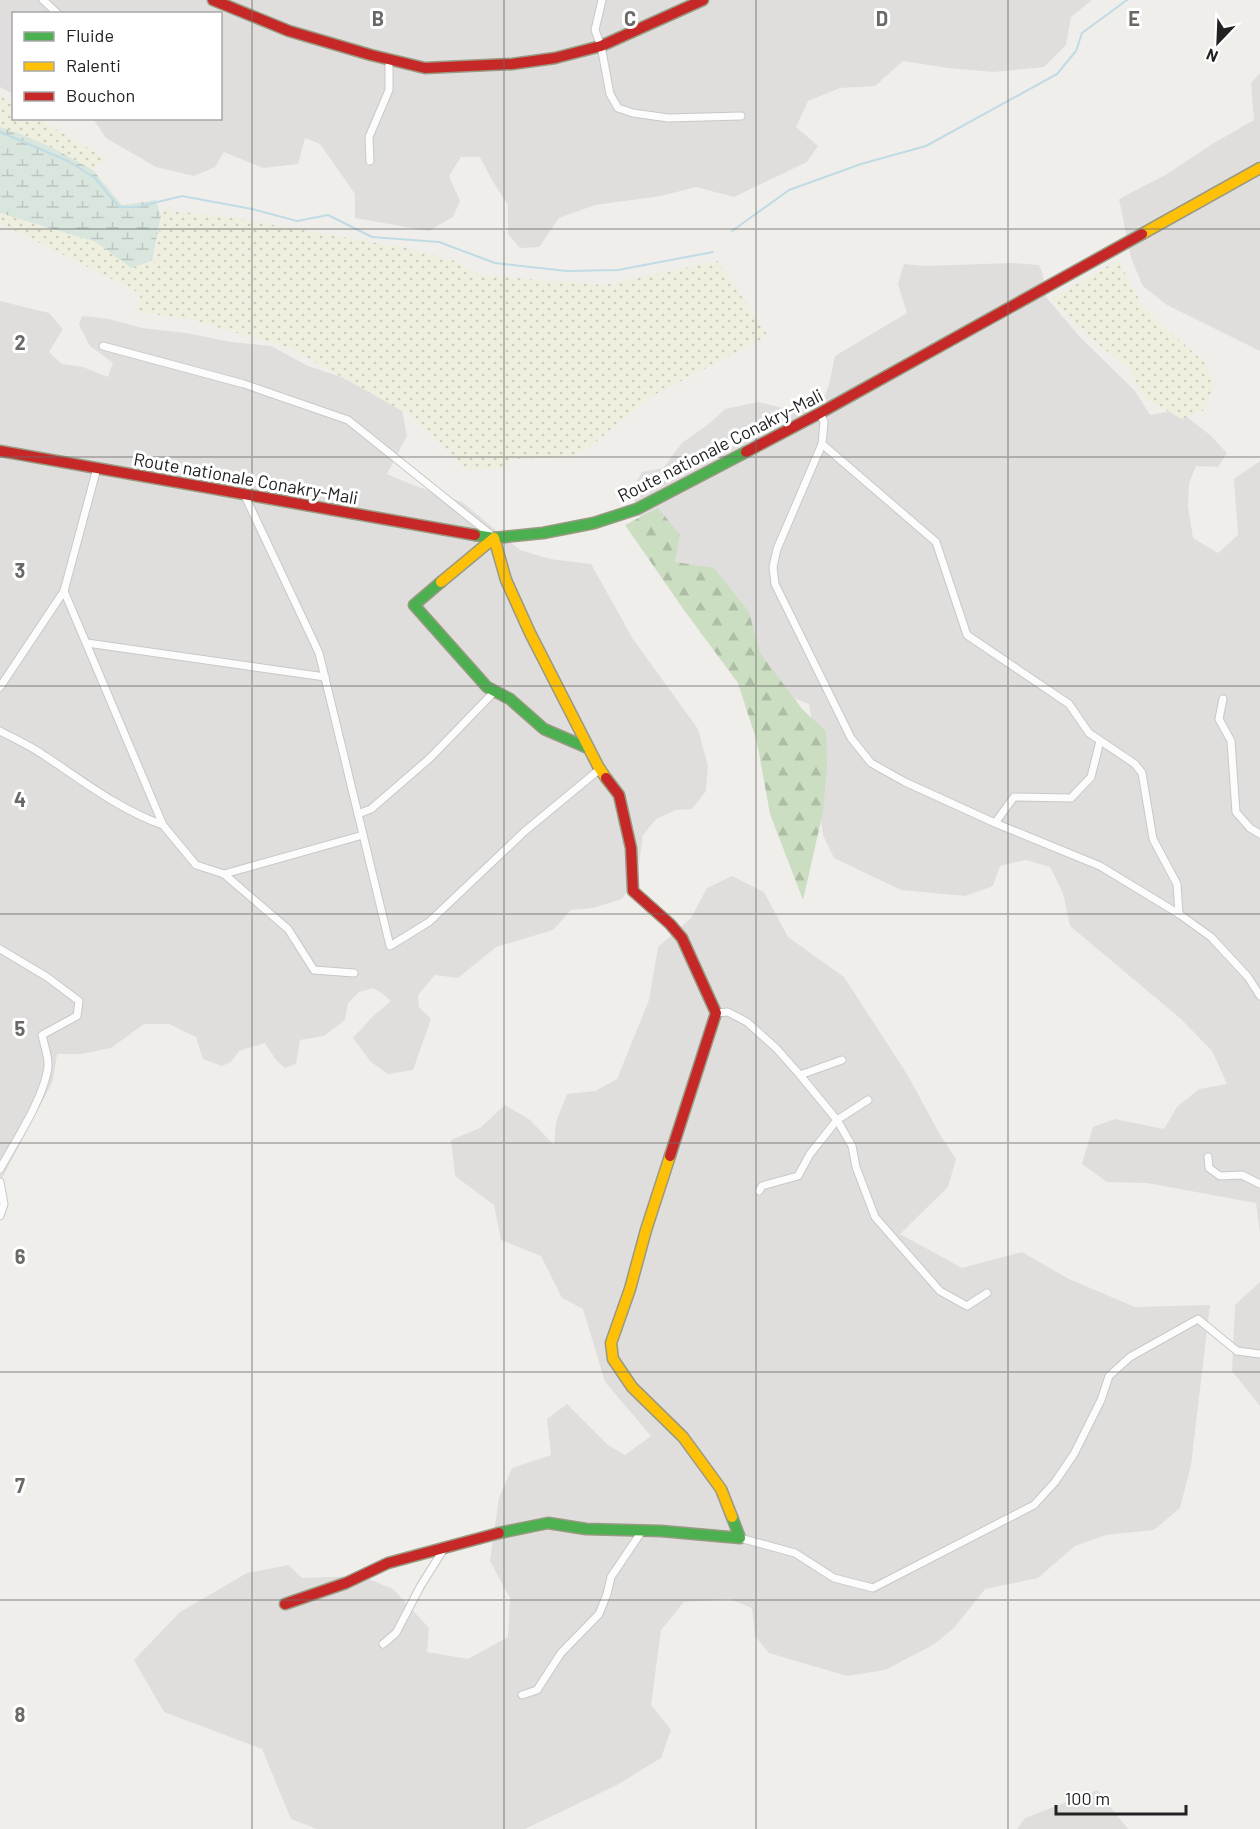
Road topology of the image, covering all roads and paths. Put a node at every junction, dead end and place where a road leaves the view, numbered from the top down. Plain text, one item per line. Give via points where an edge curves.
1 (43, 0) edge
2 (213, 0) edge
3 (602, 0) edge
4 (703, 0) edge
5 (56, 12) edge
6 (601, 46) junction
7 (389, 59) junction
8 (741, 116) dead end
9 (370, 161) dead end
10 (1260, 168) edge
11 (103, 346) dead end
12 (820, 413) junction
13 (822, 444) junction
14 (0, 451) edge
15 (97, 468) junction
16 (245, 495) junction
17 (494, 538) junction
18 (64, 591) junction
19 (87, 643) junction
20 (325, 677) junction
21 (0, 687) edge
22 (495, 691) junction
23 (1223, 699) dead end
24 (0, 731) edge
25 (1100, 741) junction
26 (588, 748) junction
27 (600, 769) junction
28 (358, 814) junction
29 (995, 823) junction
30 (163, 825) junction
31 (1260, 834) edge
32 (363, 835) junction
33 (224, 874) junction
34 (1179, 914) junction
35 (0, 949) edge
36 (354, 974) dead end
37 (1260, 996) edge
38 (716, 1013) junction
39 (842, 1060) dead end
40 (800, 1075) junction
41 (868, 1100) dead end
42 (837, 1120) junction
43 (1208, 1157) dead end
44 (0, 1169) edge
45 (0, 1182) edge
46 (1260, 1184) edge
47 (759, 1191) dead end
48 (0, 1216) edge
49 (987, 1293) dead end
50 (1260, 1353) edge
51 (642, 1531) junction
52 (740, 1538) junction
53 (446, 1547) junction
54 (285, 1604) dead end
55 (383, 1644) dead end
56 (522, 1695) dead end

1 - 5 street
2 - 7 main road via 289,31
3 - 6 street via 596,30
4 - 6 main road
6 - 7 main road via 555,58 451,68 425,68
6 - 8 street via 610,94 618,108 668,118
7 - 9 street via 388,90 369,137
10 - 12 main road, Route nationale Conakry-Mali
11 - 17 street via 244,384 348,420
12 - 13 street via 824,422
12 - 17 main road, Route nationale Conakry-Mali via 637,510 543,533
13 - 25 street via 936,542 967,635 1069,704 1089,733
13 - 29 street via 777,549 772,567 775,584 851,738 871,763
14 - 15 main road, Route nationale Conakry-Mali
15 - 16 main road, Route nationale Conakry-Mali
15 - 18 street
16 - 17 main road, Route nationale Conakry-Mali
16 - 20 street via 320,653
17 - 22 main road via 414,606 487,687
17 - 26 main road via 506,580
18 - 19 street
18 - 21 street
19 - 20 street
19 - 30 street
20 - 28 street
22 - 26 main road via 544,729
22 - 28 street via 430,758 371,809
23 - 31 street via 1219,719 1231,741 1236,812
24 - 30 street via 146,819
25 - 29 street via 1091,777 1071,798 1014,797
25 - 34 street via 1142,773 1153,840 1178,884
26 - 27 main road
27 - 32 street via 525,831 429,922 390,946
27 - 38 main road via 619,795 631,848 633,891 682,938
28 - 32 street
29 - 34 street via 1100,866
30 - 33 street via 196,865
32 - 33 street
33 - 36 street via 288,929 314,970
34 - 37 street via 1211,937
35 - 44 street via 79,1001 76,1016 42,1035 48,1065 41,1097
38 - 40 street via 728,1012 747,1022
38 - 52 main road via 611,1343 613,1359 632,1387 683,1437 721,1489
39 - 40 street
40 - 42 street
41 - 42 street
42 - 47 street via 798,1176 762,1186
42 - 49 street via 852,1146 875,1217 940,1290 967,1306
43 - 46 street via 1209,1168 1220,1176 1242,1175
45 - 48 street via 4,1204
50 - 52 street via 1237,1351 1198,1319 1130,1357 1108,1376 1101,1400 1074,1454 1034,1505 873,1588 834,1578 795,1553
51 - 52 main road
51 - 53 main road via 548,1523
51 - 56 street via 611,1577 599,1614 561,1653 537,1690
53 - 54 main road via 388,1563 346,1583
53 - 55 street via 396,1634

